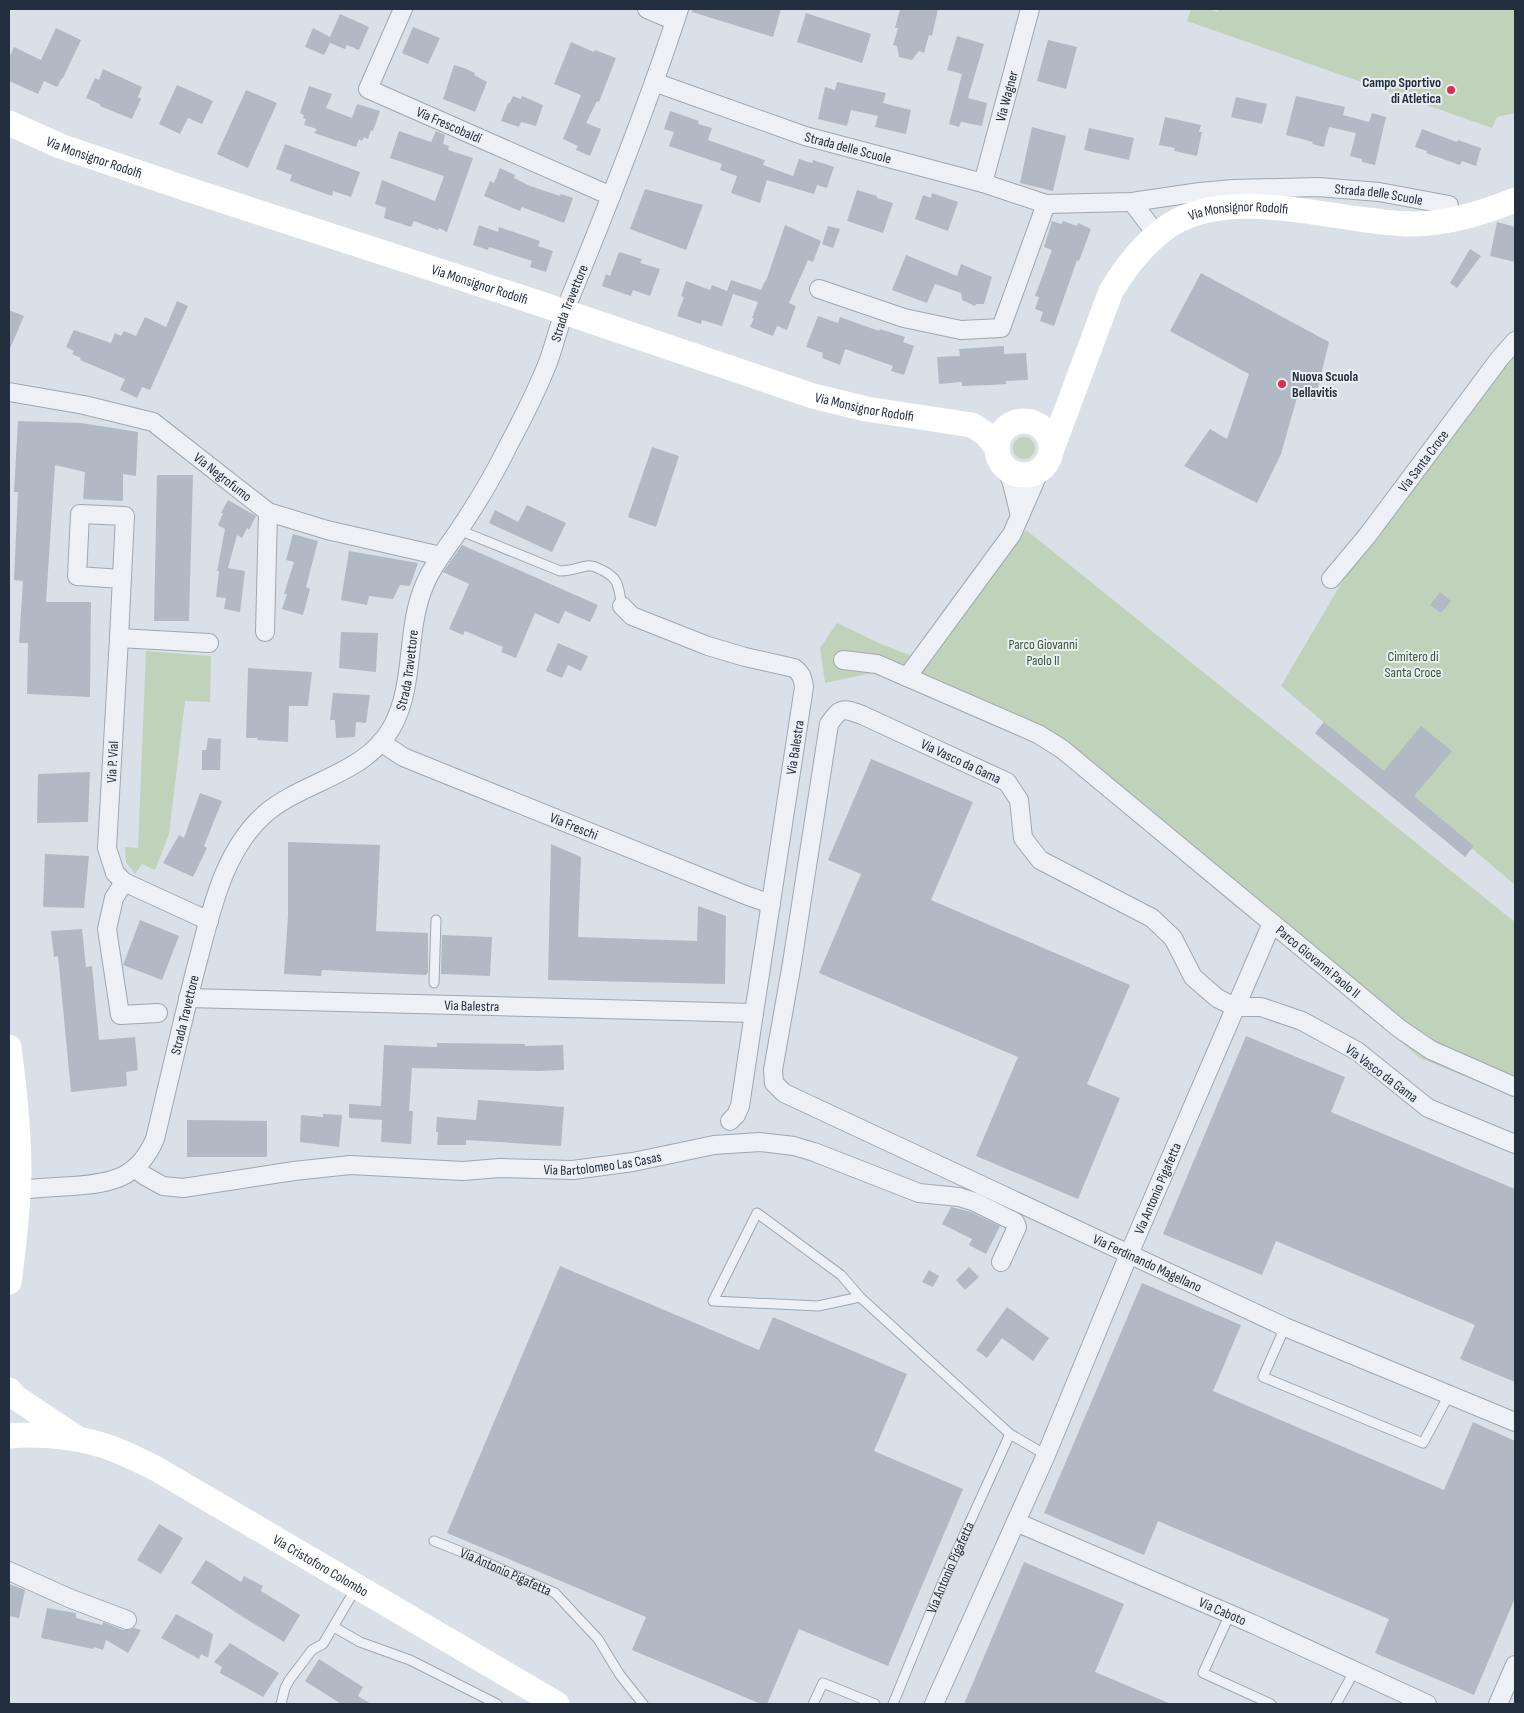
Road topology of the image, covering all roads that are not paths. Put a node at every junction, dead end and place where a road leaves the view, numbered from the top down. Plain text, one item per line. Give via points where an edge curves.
1 (403, 9) edge
2 (647, 9) edge
3 (1030, 9) edge
4 (677, 15) edge
5 (654, 82) junction
6 (9, 123) edge
7 (9, 145) edge
8 (60, 146) junction
9 (983, 184) junction
10 (1309, 187) junction
11 (611, 196) junction
12 (1132, 202) junction
13 (1514, 202) edge
14 (1046, 204) junction
15 (1449, 204) dead end
16 (1317, 214) junction
17 (1157, 235) junction
18 (819, 289) dead end
19 (564, 312) junction
20 (1515, 341) edge
21 (9, 392) edge
22 (1067, 406) junction
23 (956, 422) junction
24 (1019, 424) junction
25 (1052, 449) junction
26 (1002, 459) junction
27 (1039, 472) junction
28 (268, 512) junction
29 (1020, 516) junction
30 (459, 530) junction
31 (441, 556) junction
32 (122, 579) dead end
33 (1331, 579) dead end
34 (622, 606) joint
35 (265, 632) dead end
36 (119, 638) junction
37 (209, 643) dead end
38 (843, 660) dead end
39 (907, 677) junction
40 (381, 742) junction
41 (124, 882) junction
42 (771, 904) junction
43 (436, 920) dead end
44 (209, 921) junction
45 (1272, 923) junction
46 (434, 983) dead end
47 (188, 998) junction
48 (1235, 1008) junction
49 (158, 1013) dead end
50 (754, 1013) junction
51 (9, 1048) edge
52 (1515, 1087) edge
53 (784, 1093) joint
54 (730, 1121) dead end
55 (1515, 1144) edge
56 (136, 1168) junction
57 (18, 1190) junction
58 (1129, 1254) junction
59 (1001, 1262) dead end
60 (9, 1282) edge
61 (860, 1297) junction
62 (1285, 1327) junction
63 (9, 1390) edge
64 (1449, 1395) junction
65 (9, 1397) edge
66 (9, 1417) edge
67 (1515, 1422) edge
68 (1010, 1434) junction
69 (9, 1436) edge
70 (77, 1439) junction
71 (1046, 1455) junction
72 (1016, 1522) junction
73 (434, 1541) dead end
74 (9, 1571) edge
75 (357, 1585) junction
76 (1230, 1614) junction
77 (127, 1620) dead end
78 (334, 1627) junction
79 (1515, 1665) edge
80 (1354, 1672) junction
81 (282, 1704) edge
82 (497, 1704) edge
83 (557, 1704) edge
84 (643, 1704) edge
85 (813, 1704) edge
86 (875, 1704) edge
87 (893, 1704) edge
88 (934, 1704) edge
89 (1271, 1704) edge
90 (1336, 1704) edge
91 (1427, 1704) edge
92 (1498, 1704) edge

1 - 11 street, Via Frescobaldi via 368,89
2 - 4 street
3 - 9 street, Via Wagner
4 - 5 street, Strada Travettore
5 - 9 street, Strada delle Scuole via 805,136
5 - 11 street, Strada Travettore
6 - 8 street, Via Monsignor Rodolfi
7 - 8 street
8 - 19 street, Via Monsignor Rodolfi
9 - 14 street, Strada delle Scuole
10 - 12 street, Strada delle Scuole via 1233,189
10 - 15 street, Strada delle Scuole via 1348,188
10 - 16 street, Strada delle Scuole via 1316,198
11 - 19 street, Strada Travettore
12 - 14 street, Strada delle Scuole
12 - 17 street
13 - 16 street, Via Monsignor Rodolfi via 1434,223 1389,223
14 - 18 street via 1001,328 961,330 904,318
16 - 17 street, Via Monsignor Rodolfi via 1249,205 1217,208 1185,218
17 - 22 street, Via Monsignor Rodolfi via 1129,264 1111,290
19 - 23 street, Via Monsignor Rodolfi via 813,396 866,409
19 - 30 street, Strada Travettore via 548,363 507,450
20 - 33 street, Via Santa Croce
21 - 28 street, Via Negrofumo via 84,405 153,422
22 - 24 street, Via Monsignor Rodolfi via 1043,419
22 - 25 street, Via Monsignor Rodolfi
23 - 24 street, Via Monsignor Rodolfi
23 - 26 street, Via Monsignor Rodolfi via 972,425 986,434
24 - 25 street, Via Monsignor Rodolfi via 1035,423 1049,436
24 - 26 street via 1002,432 998,439
25 - 27 street, Via Monsignor Rodolfi via 1046,466
26 - 27 street via 1014,474 1023,476
26 - 29 street
27 - 29 street
28 - 31 street, Via Negrofumo via 327,530
28 - 35 street
29 - 39 street via 1012,534 972,591
30 - 31 street, Strada Travettore
30 - 34 lane via 560,571 595,567 612,575 618,582
31 - 40 street, Strada Travettore via 422,588 401,706
32 - 36 street, Via P. Vial
34 - 42 street, Via Balestra via 632,616 708,646 786,665 800,672 804,687
36 - 37 street
36 - 41 street, Via P. Vial via 107,848 114,873
38 - 39 street, Parco Giovanni Paolo II via 877,664
39 - 45 street, Parco Giovanni Paolo II via 1038,734 1062,749
40 - 42 street, Via Freschi via 403,758
40 - 44 street, Strada Travettore via 352,765 284,800 254,824 231,861
41 - 44 street
41 - 49 street via 114,898 107,929 120,1015
42 - 50 street, Via Balestra
43 - 46 lane
44 - 47 street, Strada Travettore
45 - 48 street, Via Antonio Pigafetta
45 - 52 street, Parco Giovanni Paolo II via 1415,1040 1446,1058
47 - 50 street, Via Balestra
47 - 56 street, Strada Travettore via 155,1139
48 - 53 street, Via Vasco da Gama via 1217,998 1193,977 1173,938 1152,918 1040,860 1023,838 1019,800 1007,782 846,709 838,711 829,724 773,1070 774,1083
48 - 55 street, Via Vasco da Gama via 1261,1007 1302,1021 1357,1052 1428,1108
48 - 58 street, Via Antonio Pigafetta
50 - 54 street, Via Balestra via 740,1106
51 - 57 street via 18,1124
53 - 58 street, Via Ferdinando Magellano
56 - 57 street, Strada Travettore via 123,1177 104,1183
56 - 59 street, Via Bartolomeo Las Casas via 163,1186 183,1188 350,1165 462,1171 500,1168 573,1170 633,1162 714,1145 779,1143 814,1152 919,1193 975,1202 1015,1222 1017,1227
57 - 60 street via 17,1226
58 - 62 street, Via Ferdinando Magellano
58 - 71 street, Via Antonio Pigafetta
61 - 61 lane via 841,1275 757,1213 713,1301 818,1306
61 - 68 lane
62 - 64 street, Via Ferdinando Magellano
62 - 64 lane via 1263,1376 1423,1443
63 - 70 street, Via Cristoforo Colombo
64 - 67 street, Via Ferdinando Magellano
65 - 66 street
68 - 71 lane
68 - 87 lane, Via Antonio Pigafetta via 944,1579
69 - 70 street, Via Cristoforo Colombo
70 - 75 street, Via Cristoforo Colombo via 115,1450 155,1468
71 - 72 street, Via Antonio Pigafetta
72 - 76 street, Via Caboto
72 - 88 street, Via Antonio Pigafetta
73 - 84 lane, Via Antonio Pigafetta via 555,1593 598,1639 620,1676
74 - 77 street
75 - 78 lane
75 - 83 street, Via Cristoforo Colombo
76 - 80 street, Via Caboto
76 - 89 lane via 1203,1673
78 - 81 lane via 323,1644 312,1650 290,1678 284,1688
78 - 82 lane via 360,1642 410,1660
79 - 92 street
80 - 90 lane
80 - 91 street, Via Caboto
85 - 86 lane via 823,1682

